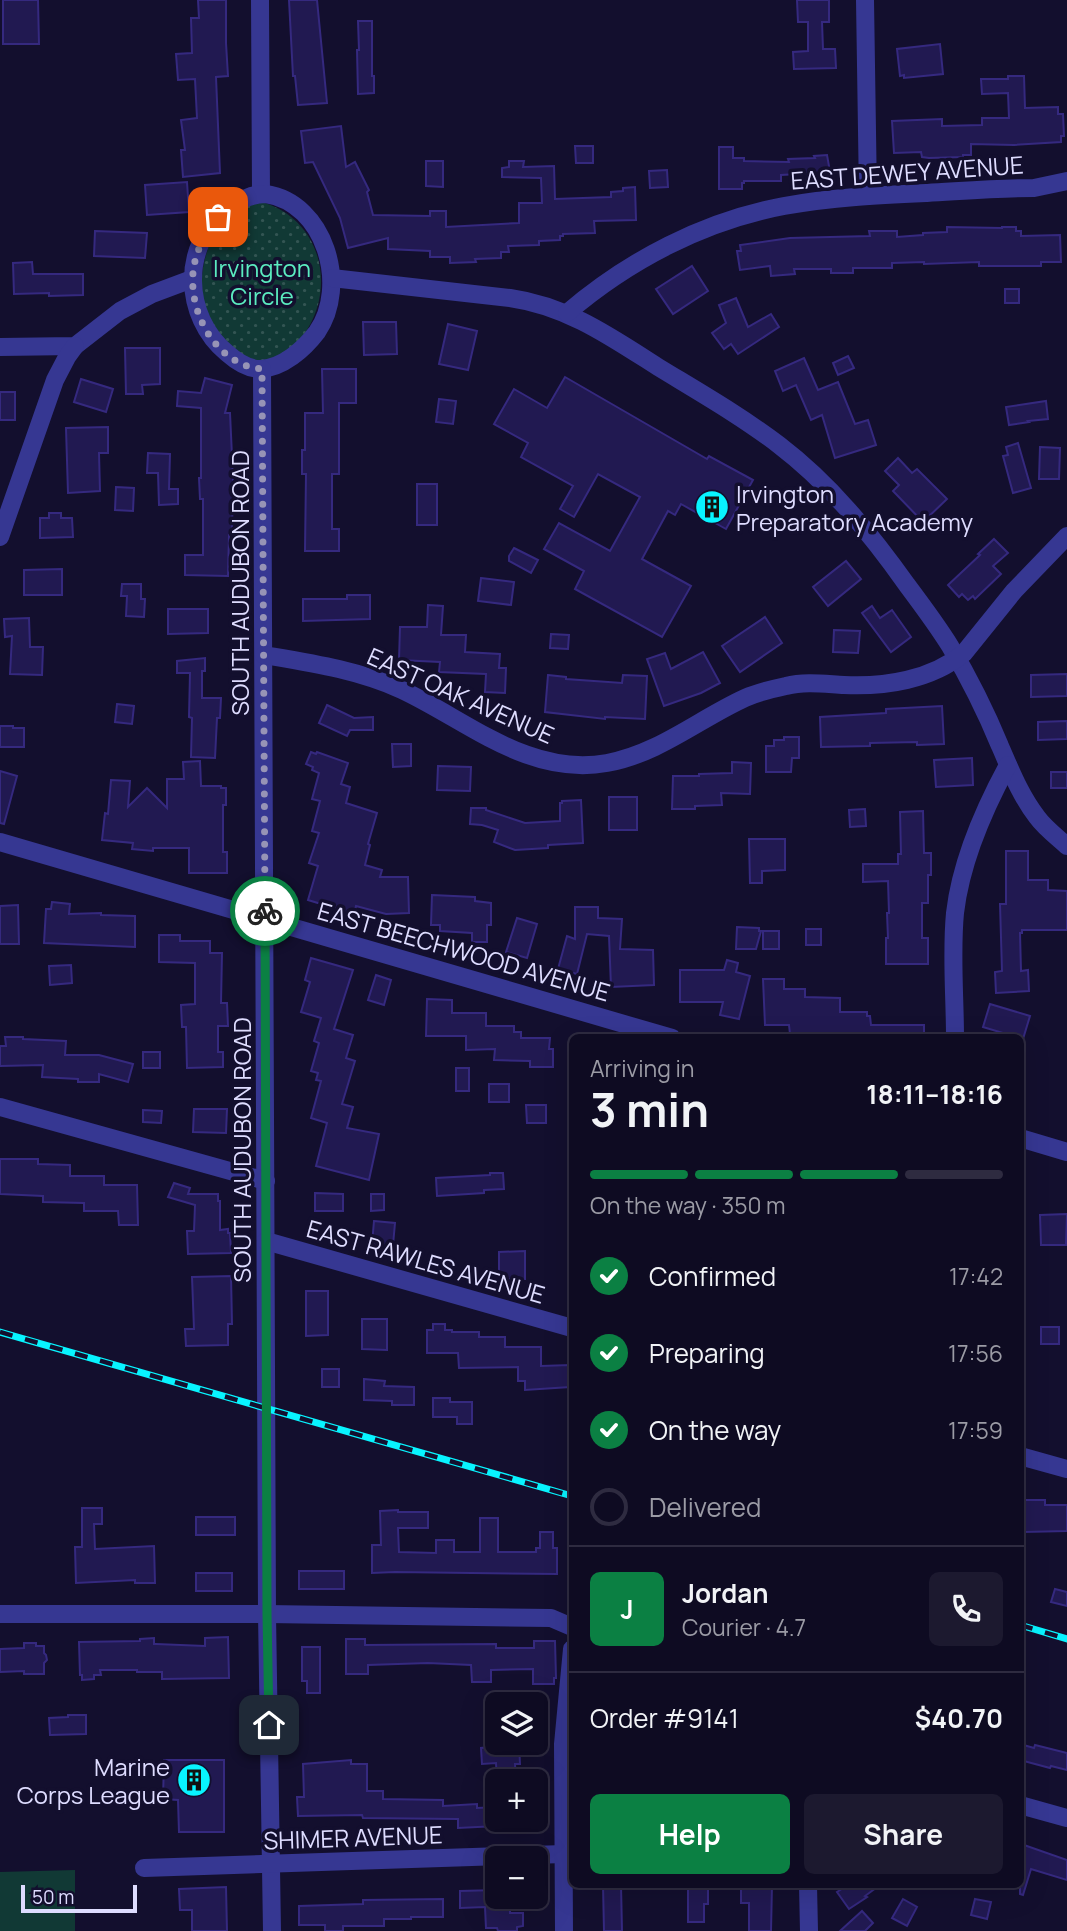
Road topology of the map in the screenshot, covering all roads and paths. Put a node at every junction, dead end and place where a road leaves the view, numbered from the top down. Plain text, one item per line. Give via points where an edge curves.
1 (260, 0) edge
2 (865, 0) edge
3 (1067, 181) edge
4 (261, 194) junction
5 (868, 196) junction
6 (332, 278) junction
7 (192, 279) junction
8 (568, 313) junction
9 (75, 346) junction
10 (0, 347) edge
11 (262, 369) junction
12 (1067, 536) edge
13 (0, 537) edge
14 (264, 655) junction
15 (957, 659) junction
16 (1007, 765) junction
17 (0, 842) edge
18 (1067, 846) edge
19 (265, 918) junction
20 (658, 1034) edge
21 (956, 1034) edge
22 (0, 1107) edge
23 (1024, 1139) edge
24 (1067, 1152) edge
25 (266, 1181) junction
26 (267, 1241) junction
27 (569, 1327) edge
28 (1024, 1457) edge
29 (1067, 1469) edge
30 (0, 1614) edge
31 (267, 1614) junction
32 (569, 1626) edge
33 (569, 1681) edge
34 (1024, 1806) edge
35 (1067, 1818) edge
36 (564, 1854) junction
37 (271, 1864) junction
38 (144, 1868) dead end
39 (808, 1888) edge
40 (272, 1931) edge
41 (564, 1931) edge
42 (809, 1931) edge

1 - 4 street
2 - 5 street
3 - 5 street, EAST DEWEY AVENUE via 1034,188
4 - 6 street via 288,201 308,219 327,251
4 - 7 street via 249,195 218,217 200,246
5 - 8 street, EAST DEWEY AVENUE via 783,206 721,222 649,255
6 - 8 street via 518,299
6 - 11 street via 327,309 310,341 287,360
7 - 9 street via 120,311
7 - 11 street via 196,309 218,346 247,367
8 - 15 street via 749,424 815,475 872,536
9 - 10 street
9 - 13 street via 55,380
11 - 14 street, SOUTH AUDUBON ROAD
12 - 15 street, EAST OAK AVENUE
14 - 15 street, EAST OAK AVENUE via 358,674 433,705 524,754 552,763 581,764 638,754 772,689 807,683 900,681
14 - 19 street, SOUTH AUDUBON ROAD
15 - 16 street
16 - 18 street via 1038,819
16 - 21 street via 977,831 958,895
17 - 19 street, EAST BEECHWOOD AVENUE
19 - 20 street, EAST BEECHWOOD AVENUE
19 - 25 street, SOUTH AUDUBON ROAD
22 - 25 street
23 - 24 street
25 - 26 street, SOUTH AUDUBON ROAD
26 - 27 street, EAST RAWLES AVENUE
26 - 31 street, SOUTH AUDUBON ROAD
28 - 29 street
30 - 31 street
31 - 32 street via 551,1618
31 - 37 street, SOUTH AUDUBON ROAD
33 - 36 street via 563,1744
34 - 35 street
36 - 37 street, SHIMER AVENUE
36 - 41 street
37 - 38 street, SHIMER AVENUE
37 - 40 street, SOUTH AUDUBON ROAD
39 - 42 street

